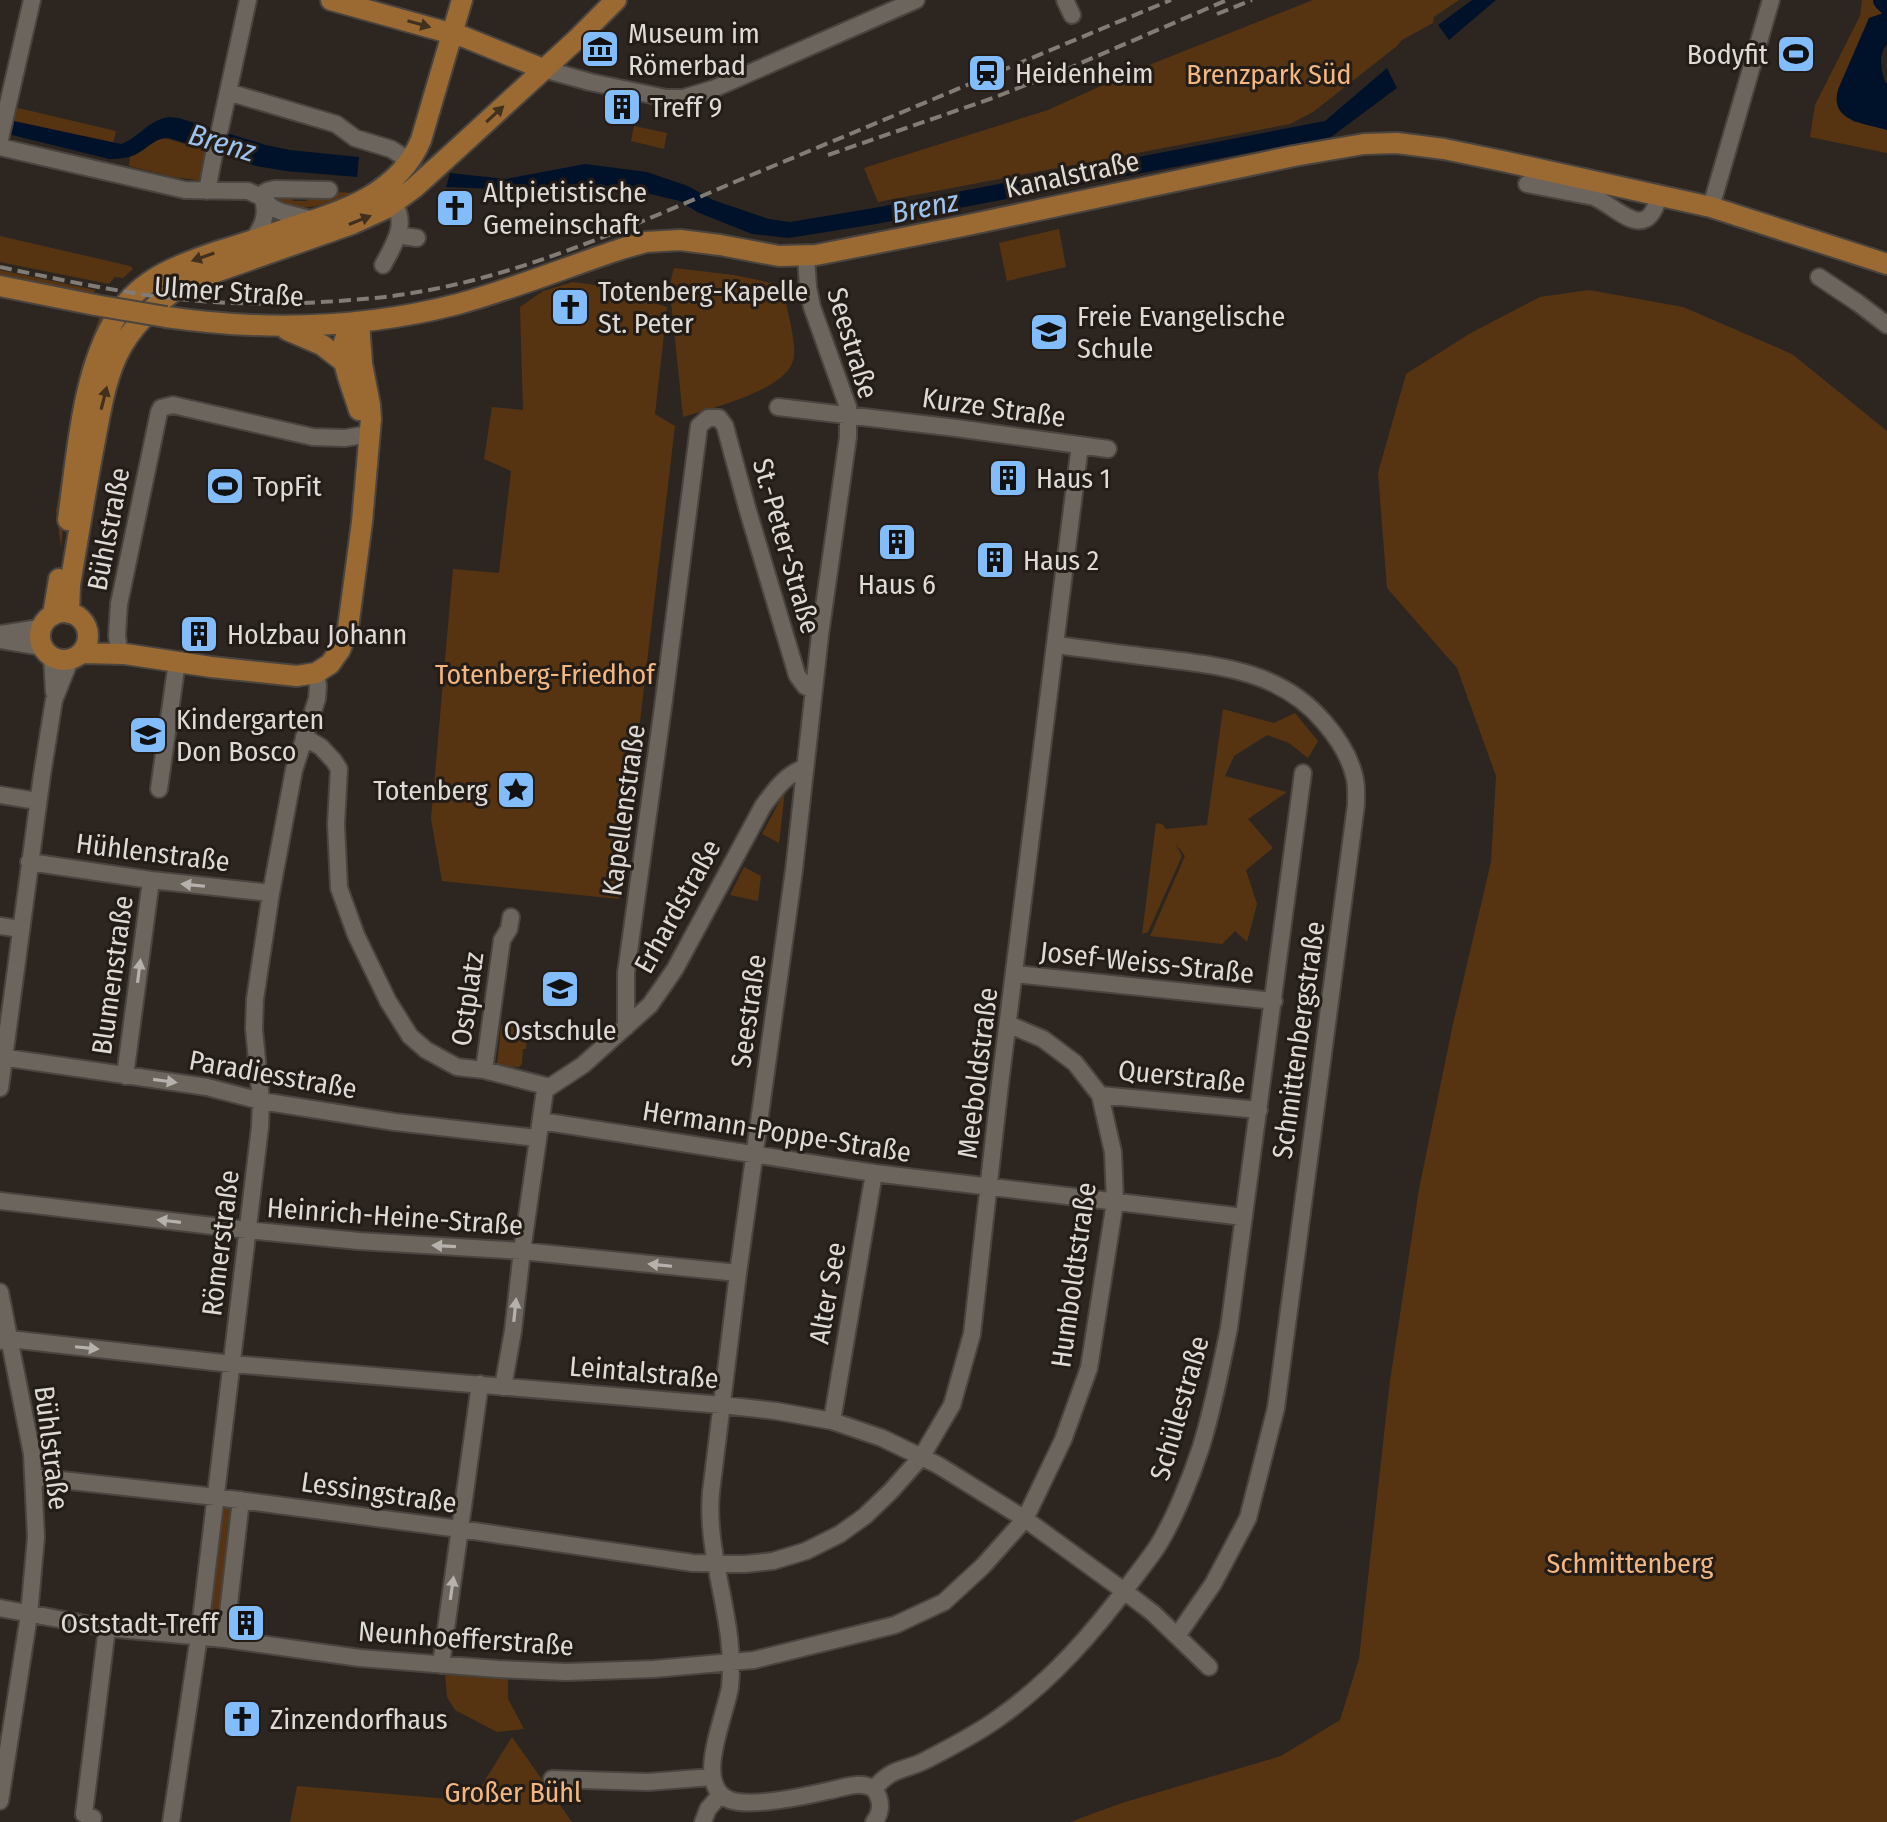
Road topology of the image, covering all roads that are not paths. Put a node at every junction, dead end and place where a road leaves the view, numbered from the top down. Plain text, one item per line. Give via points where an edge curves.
1 (32, 0) edge
2 (248, 0) edge
3 (331, 0) edge
4 (462, 0) edge
5 (616, 0) edge
6 (916, 0) edge
7 (1771, 0) edge
8 (892, 5) edge
9 (453, 33) junction
10 (543, 69) junction
11 (228, 92) junction
12 (220, 129) dead end
13 (0, 140) edge
14 (214, 154) dead end
15 (410, 161) junction
16 (1527, 184) dead end
17 (329, 190) dead end
18 (207, 191) junction
19 (1659, 195) junction
20 (265, 201) junction
21 (393, 203) junction
22 (1711, 207) junction
23 (316, 220) junction
24 (398, 235) junction
25 (417, 238) dead end
26 (253, 240) junction
27 (274, 242) junction
28 (806, 256) junction
29 (1887, 264) edge
30 (383, 265) dead end
31 (1819, 277) dead end
32 (0, 286) edge
33 (359, 322) junction
34 (1887, 325) edge
35 (276, 326) junction
36 (344, 362) junction
37 (778, 407) dead end
38 (849, 415) junction
39 (713, 417) joint
40 (369, 434) junction
41 (1080, 445) junction
42 (1108, 449) dead end
43 (0, 637) edge
44 (62, 638) junction
45 (1055, 645) junction
46 (121, 647) junction
47 (177, 662) junction
48 (316, 673) junction
49 (813, 690) junction
50 (304, 737) junction
51 (804, 768) junction
52 (1303, 773) dead end
53 (159, 789) dead end
54 (0, 795) edge
55 (37, 801) junction
56 (29, 862) junction
57 (151, 880) junction
58 (271, 893) junction
59 (511, 917) dead end
60 (0, 926) edge
61 (20, 929) junction
62 (1015, 974) junction
63 (1274, 1001) junction
64 (1008, 1024) junction
65 (626, 1027) junction
66 (2, 1057) edge
67 (484, 1070) junction
68 (125, 1076) junction
69 (550, 1087) junction
70 (0, 1088) edge
71 (1100, 1095) junction
72 (261, 1101) junction
73 (1259, 1110) junction
74 (539, 1130) junction
75 (755, 1155) junction
76 (874, 1173) junction
77 (989, 1187) junction
78 (0, 1201) edge
79 (1115, 1202) junction
80 (1244, 1217) junction
81 (247, 1230) junction
82 (522, 1251) junction
83 (738, 1273) junction
84 (0, 1292) edge
85 (5, 1340) edge
86 (232, 1364) junction
87 (480, 1384) junction
88 (503, 1387) junction
89 (722, 1405) junction
90 (832, 1421) junction
91 (922, 1456) junction
92 (34, 1477) junction
93 (216, 1497) junction
94 (241, 1500) junction
95 (1025, 1519) junction
96 (460, 1529) junction
97 (716, 1564) junction
98 (1124, 1591) junction
99 (0, 1608) edge
100 (29, 1615) junction
101 (107, 1628) junction
102 (199, 1636) junction
103 (1177, 1636) junction
104 (225, 1639) junction
105 (730, 1661) junction
106 (441, 1665) junction
107 (1209, 1667) dead end
108 (712, 1777) junction
109 (552, 1779) dead end
110 (874, 1789) junction
111 (720, 1795) junction
112 (0, 1801) edge
113 (93, 1818) dead end
114 (171, 1822) edge
115 (703, 1822) edge
116 (874, 1822) edge

1 - 13 street
2 - 11 street
3 -> 9 main road
4 - 9 main road
5 - 10 main road
6 - 8 street
7 - 22 street
8 - 10 street via 854,27 698,94 674,99
9 - 10 main road
9 - 15 main road via 424,133
21 -> 10 main road
11 - 12 street
11 - 15 street via 336,124 355,138
13 - 18 street via 170,187
14 - 18 street
15 - 23 main road via 369,198
16 - 19 street via 1594,197 1625,217 1642,220 1653,212
17 - 20 street via 275,189 267,191
18 - 20 street via 244,191
19 - 22 main road, Kanalstraße
19 - 28 main road, Kanalstraße via 1444,149 1380,143
20 - 23 street
20 - 26 street via 264,221
20 - 27 street via 277,216
21 - 24 street via 400,217
27 -> 21 main road via 352,224
22 - 29 main road, Kanalstraße
23 - 27 main road
24 - 25 street
24 - 30 street
26 - 27 main road
26 -> 44 main road via 164,272 133,296 110,327 86,397
44 -> 27 main road via 101,410 123,345 151,310 183,285
28 - 33 main road, Kanalstraße via 694,241 646,242 460,303
28 - 38 street, Seestraße via 812,307
31 - 34 street
32 - 35 main road, Ulmer Straße, bridge via 166,317
33 - 35 main road, Ulmer Straße
33 - 36 main road via 345,338
33 - 40 main road
35 - 36 main road via 322,345
36 - 40 main road
37 - 38 street, Kurze Straße
38 - 41 street, Kurze Straße
38 - 49 street, Seestraße
39 - 49 street, St.-Peter-Straße via 725,426 797,675
39 - 65 street, Kapellenstraße via 699,426 626,973
40 - 46 street, Bühlstraße via 313,437 173,405 161,408 119,604
40 - 48 main road via 348,628 336,658
41 - 42 street, Kurze Straße
41 - 45 street, Meeboldstraße
43 - 44 street via 33,629
44 - 46 main road
44 - 55 street
45 - 62 street, Meeboldstraße
45 - 103 street, Schmittenbergstraße via 1226,668 1292,692 1332,732 1347,757 1356,789 1276,1408 1248,1518 1213,1584
46 - 47 main road
47 - 48 main road via 290,676
47 - 53 street
48 - 50 street, Römerstraße via 317,699
49 - 51 street, Seestraße
50 - 58 street, Römerstraße
50 - 67 street via 321,747 339,769 339,888 388,1001 410,1036 426,1050 457,1067
51 - 65 street, Erhardstraße via 792,772 763,806 675,969 650,1005
51 - 75 street, Seestraße
52 - 63 street, Schülestraße
54 - 55 street
55 - 56 street
56 - 57 street, Hühlenstraße
56 - 61 street
58 -> 57 street, Hühlenstraße
68 -> 57 street, Blumenstraße
58 - 72 street, Römerstraße via 255,999
59 - 67 street, Ostplatz via 502,940
60 - 61 street
61 - 66 street
62 - 63 street, Josef-Weiss-Straße
62 - 64 street, Meeboldstraße
63 - 73 street, Schülestraße
64 - 71 street, Humboldtstraße via 1043,1039 1075,1063
64 - 77 street, Meeboldstraße
65 - 69 street, Erhardstraße
66 - 68 street, Paradiesstraße
66 - 70 street
67 - 69 street, Ostplatz
68 -> 72 street, Paradiesstraße via 207,1087
69 - 74 street via 545,1090
71 - 73 street, Querstraße
71 - 79 street, Humboldtstraße via 1113,1152
72 - 74 street, Paradiesstraße via 395,1122
72 - 81 street, Römerstraße
73 - 80 street, Schülestraße
74 - 75 street, Hermann-Poppe-Straße
74 - 82 street
75 - 76 street, Hermann-Poppe-Straße
75 - 83 street, Seestraße
76 - 77 street, Hermann-Poppe-Straße
76 - 90 street, Alter See
77 - 79 street, Hermann-Poppe-Straße
77 - 91 street, Meeboldstraße via 972,1334 952,1405
81 -> 78 street, Heinrich-Heine-Straße
79 - 80 street, Hermann-Poppe-Straße
79 - 95 street, Humboldtstraße via 1089,1368 1063,1440
80 - 98 street, Schülestraße via 1229,1328 1200,1449 1157,1546
82 -> 81 street, Heinrich-Heine-Straße
81 - 86 street, Römerstraße
83 -> 82 street, Heinrich-Heine-Straße
88 -> 82 street
83 - 89 street, Seestraße
84 - 85 street, Bühlstraße
85 -> 86 street, Leintalstraße
85 - 92 street, Bühlstraße
86 - 87 street, Leintalstraße
86 - 93 street, Römerstraße
87 - 88 street, Leintalstraße
87 - 96 street
88 - 89 street, Leintalstraße
89 - 90 street, Leintalstraße
89 - 97 street, Seestraße via 709,1510
90 - 91 street, Leintalstraße
91 - 95 street, Leintalstraße
91 - 97 street, Meeboldstraße via 883,1499 840,1534 773,1561
92 - 93 street, Lessingstraße
92 - 100 street, Bühlstraße via 36,1537
93 - 94 street, Lessingstraße
93 - 102 street, Römerstraße
94 - 96 street, Lessingstraße
94 - 104 street
95 - 98 street, Leintalstraße
95 - 105 street, Humboldtstraße via 944,1602 895,1625 754,1660
96 - 97 street, Lessingstraße
106 -> 96 street
97 - 105 street, Seestraße
98 - 103 street, Leintalstraße
98 - 110 street, Schülestraße via 1070,1658 999,1718 887,1775
99 - 100 street, Neunhoefferstraße
100 - 101 street, Neunhoefferstraße
100 - 112 street, Bühlstraße
101 - 102 street, Neunhoefferstraße
101 - 113 street via 84,1814
102 - 104 street, Neunhoefferstraße
102 - 114 street, Römerstraße
103 - 107 street, Leintalstraße
104 - 106 street, Neunhoefferstraße
105 - 106 street, Neunhoefferstraße via 566,1672
105 - 108 street, Seestraße
108 - 109 street via 648,1782
108 - 111 street
110 - 111 street via 853,1784 754,1802
110 - 116 street via 880,1804
111 - 115 street

